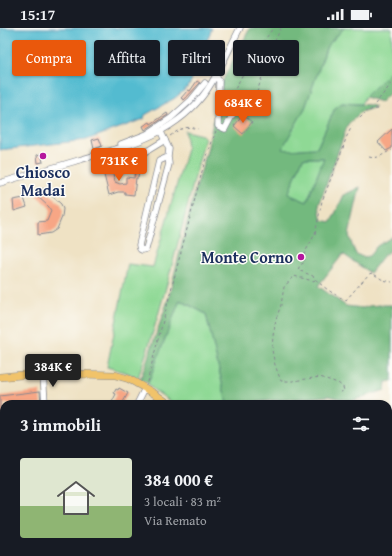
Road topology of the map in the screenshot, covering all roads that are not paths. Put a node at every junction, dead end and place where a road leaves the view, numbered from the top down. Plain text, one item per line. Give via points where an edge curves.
1 (240, 28) edge
2 (225, 58) edge
3 (216, 76) joint
4 (205, 83) dead end
5 (242, 109) dead end
6 (161, 132) junction
7 (165, 140) junction
8 (124, 147) junction
9 (114, 148) junction
10 (96, 152) dead end
11 (168, 157) junction
12 (0, 183) edge
13 (43, 373) junction
14 (0, 377) edge
15 (145, 388) junction
16 (45, 400) edge
17 (139, 400) edge
18 (163, 400) edge

1 - 2 street
3 - 5 street via 219,81 218,126 225,129 236,108
3 - 6 street via 193,108
4 - 9 street via 171,118 147,134
6 - 7 street
6 - 8 street
7 - 8 street via 147,151 131,155
7 - 11 street via 169,149
8 - 9 street
9 - 10 street
9 - 12 street
11 - 11 street via 169,164 149,240 146,249 142,250 139,245 159,160
13 - 14 main road
13 - 15 main road via 114,375 129,379
13 - 16 street
15 - 17 street
15 - 18 main road

